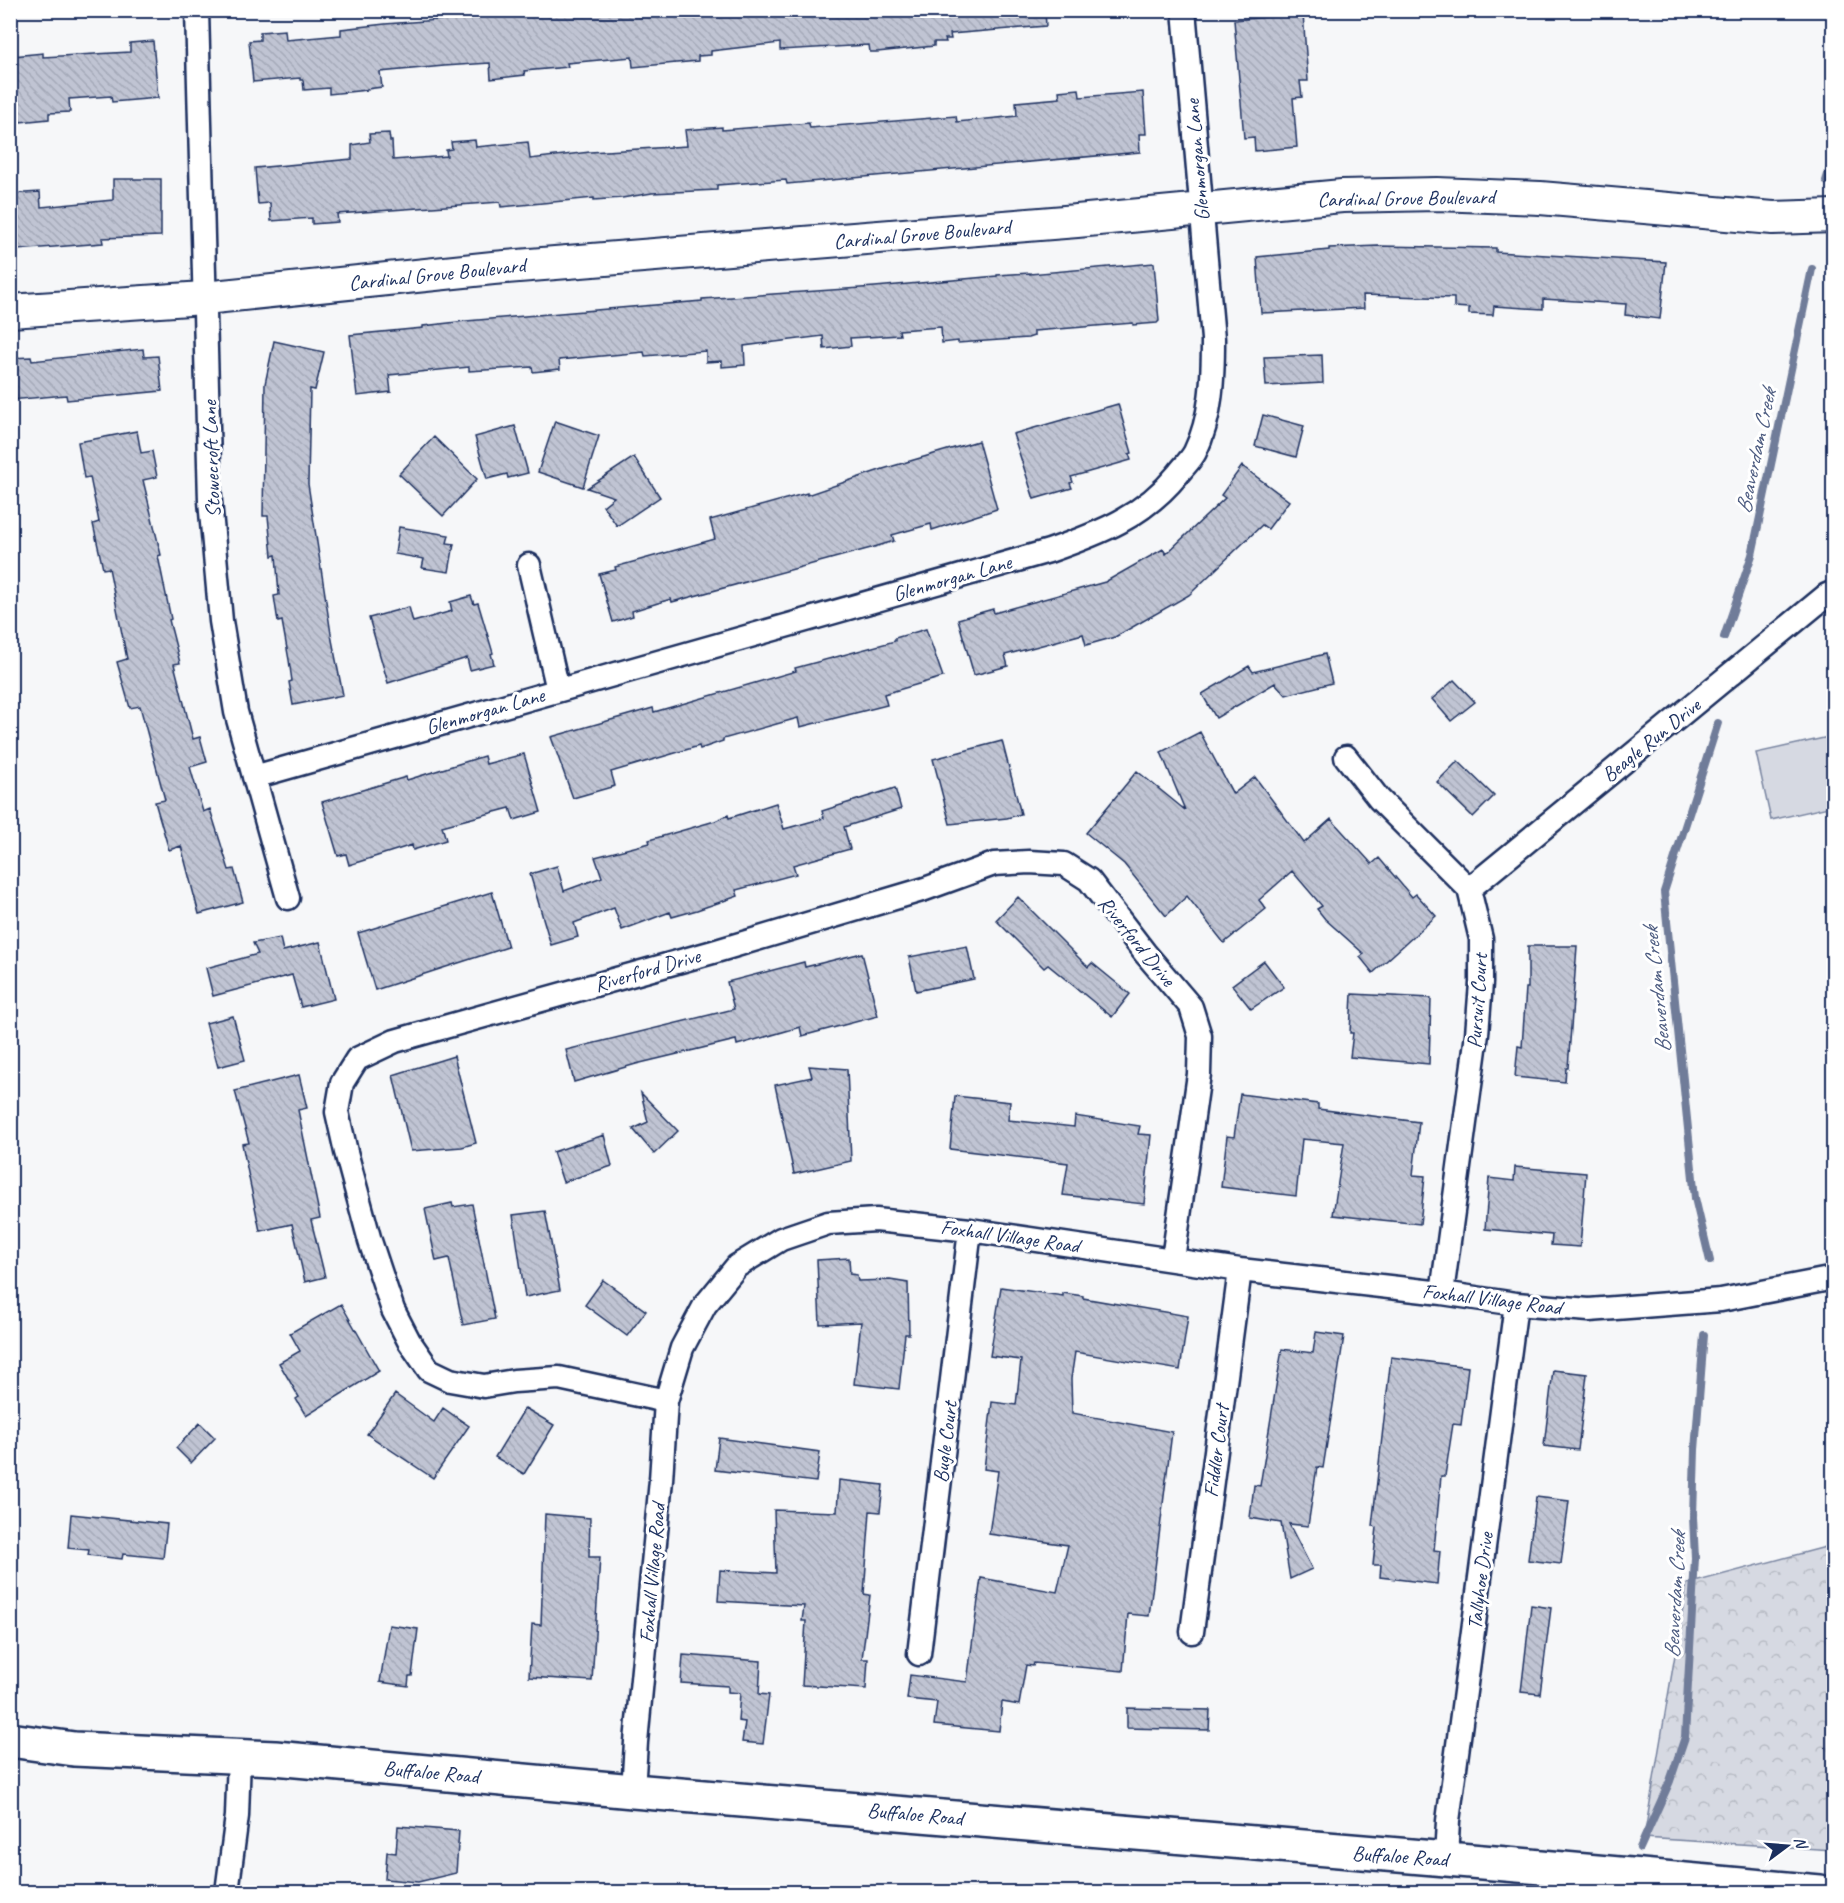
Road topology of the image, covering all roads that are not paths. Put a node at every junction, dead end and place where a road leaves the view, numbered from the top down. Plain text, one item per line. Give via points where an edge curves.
1 (197, 10) edge
2 (1184, 10) edge
3 (1202, 208) junction
4 (1833, 216) edge
5 (204, 298) junction
6 (10, 311) edge
7 (528, 565) dead end
8 (1833, 592) edge
9 (558, 690) junction
10 (1346, 757) dead end
11 (254, 777) junction
12 (1469, 889) junction
13 (288, 898) dead end
14 (969, 1230) junction
15 (1173, 1259) junction
16 (1240, 1270) junction
17 (1833, 1278) edge
18 (1442, 1293) junction
19 (1516, 1304) junction
20 (666, 1401) junction
21 (1192, 1632) dead end
22 (920, 1654) dead end
23 (10, 1740) edge
24 (239, 1756) junction
25 (633, 1791) junction
26 (1446, 1859) junction
27 (227, 1893) edge
28 (1820, 1893) edge

1 - 5 street, Stowecroft Lane
2 - 3 street, Glenmorgan Lane
3 - 4 street, Cardinal Grove Boulevard via 1342,196 1437,194 1540,198 1773,218
3 - 5 street, Cardinal Grove Boulevard via 493,268
3 - 9 street, Glenmorgan Lane via 1213,339 1213,381 1206,420 1194,453 1173,480 1142,508 1122,522 1049,551
5 - 6 street, Cardinal Grove Boulevard
5 - 11 street, Stowecroft Lane via 210,501 221,621 236,712
7 - 9 street
8 - 12 street, Beagle Run Drive
9 - 11 street, Glenmorgan Lane
10 - 12 street via 1379,799
11 - 13 street, Stowecroft Lane
12 - 18 street, Pursuit Court via 1480,939 1481,983
14 - 15 street, Foxhall Village Road
14 - 20 street, Foxhall Village Road via 876,1220 828,1223 781,1239 737,1266 705,1305 682,1348
14 - 22 street, Bugle Court
15 - 16 street, Foxhall Village Road
15 - 20 street, Riverford Drive via 1199,1074 1200,1036 1191,1007 1089,880 1064,864 994,864 925,889 713,952 395,1041 357,1059 342,1083 337,1112 346,1152 393,1310 429,1370 450,1380 484,1386 559,1378
16 - 18 street, Foxhall Village Road
16 - 21 street, Fiddler Court
17 - 19 street, Foxhall Village Road via 1721,1300 1654,1306 1589,1310
18 - 19 street, Foxhall Village Road
19 - 26 street, Tallyhoe Drive
20 - 25 street, Foxhall Village Road
23 - 24 main road, Buffaloe Road via 74,1749
24 - 25 main road, Buffaloe Road
24 - 27 street via 237,1816
25 - 26 main road, Buffaloe Road
26 - 28 main road, Buffaloe Road

